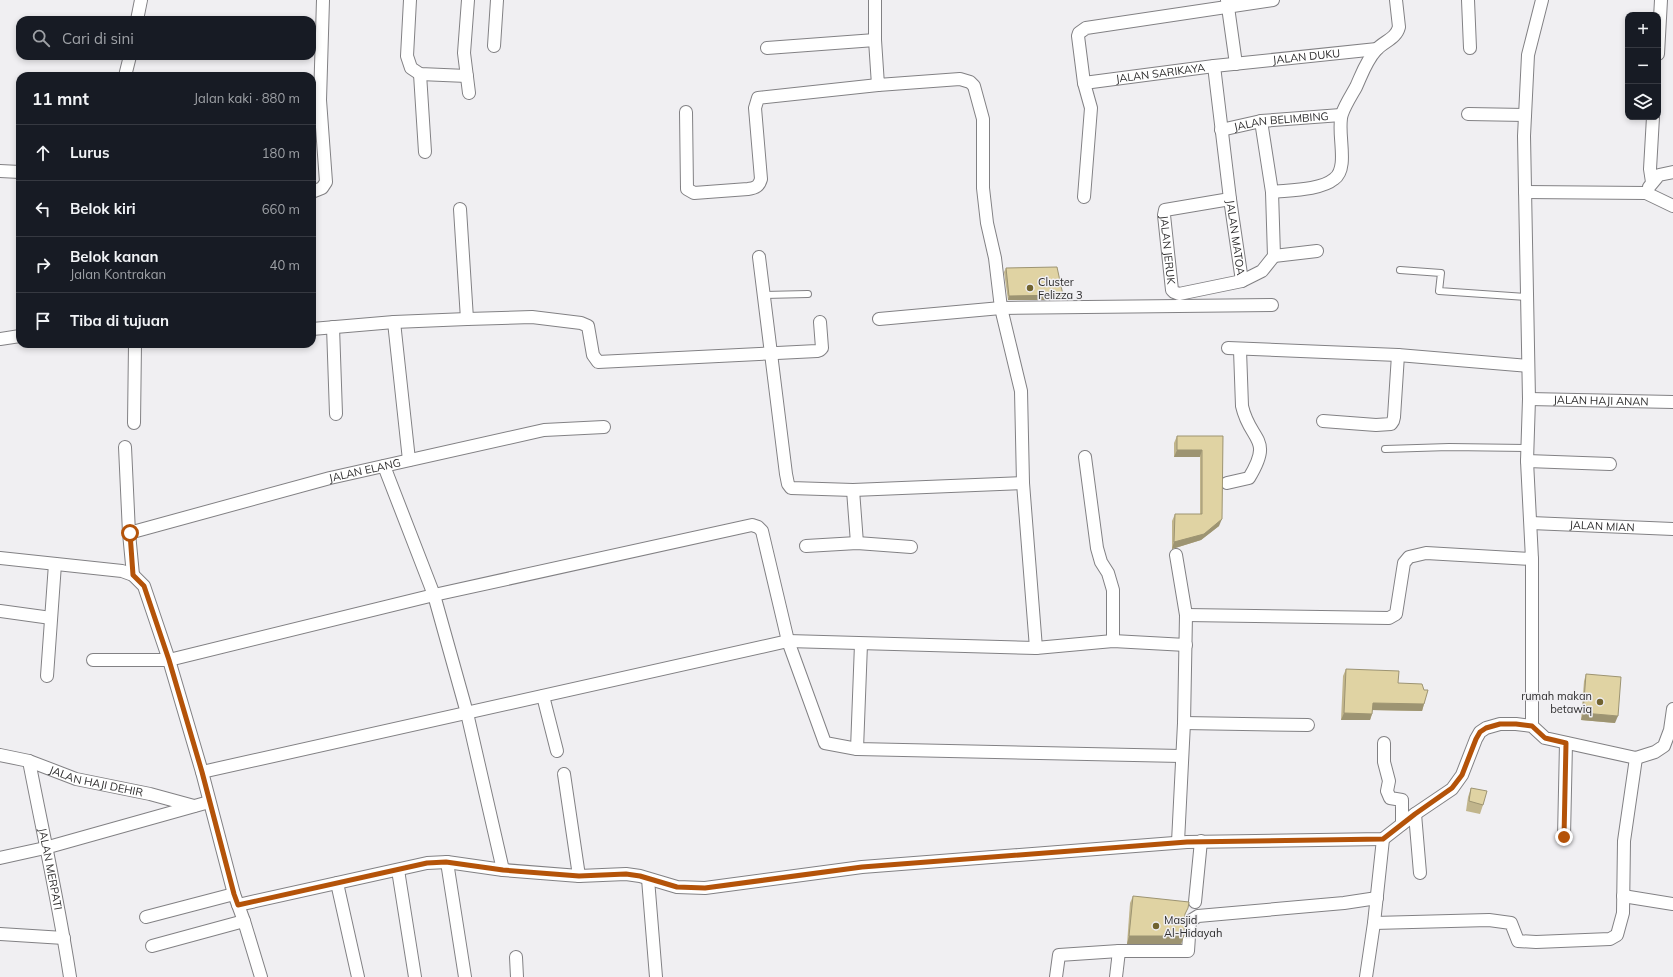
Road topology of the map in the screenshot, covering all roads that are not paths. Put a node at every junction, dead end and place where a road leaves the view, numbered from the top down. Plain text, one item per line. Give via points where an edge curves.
1 (141, 0) edge
2 (323, 0) edge
3 (410, 0) edge
4 (468, 0) edge
5 (497, 0) edge
6 (875, 0) edge
7 (1273, 0) edge
8 (1396, 0) edge
9 (1468, 0) edge
10 (1542, 0) edge
11 (1661, 0) edge
12 (1228, 3) edge
13 (138, 16) edge
14 (875, 40) junction
15 (494, 46) dead end
16 (767, 48) dead end
17 (1470, 48) dead end
18 (1658, 48) edge
19 (1377, 49) junction
20 (129, 60) edge
21 (1236, 64) junction
22 (1214, 66) junction
23 (127, 72) edge
24 (420, 74) junction
25 (467, 76) junction
26 (1084, 83) junction
27 (878, 85) junction
28 (469, 93) dead end
29 (316, 100) edge
30 (686, 112) dead end
31 (1468, 114) dead end
32 (1341, 115) junction
33 (1526, 115) junction
34 (1653, 120) edge
35 (1261, 121) junction
36 (1222, 130) junction
37 (425, 152) dead end
38 (0, 171) edge
39 (16, 172) edge
40 (1673, 172) edge
41 (1652, 182) junction
42 (316, 190) edge
43 (1272, 192) junction
44 (1525, 192) junction
45 (1646, 193) junction
46 (1084, 197) dead end
47 (1230, 199) junction
48 (1673, 206) edge
49 (460, 209) dead end
50 (1317, 251) dead end
51 (1274, 256) junction
52 (759, 257) dead end
53 (1400, 270) dead end
54 (1239, 281) junction
55 (808, 294) dead end
56 (764, 295) junction
57 (1527, 297) junction
58 (1272, 305) dead end
59 (1002, 308) junction
60 (467, 319) junction
61 (879, 319) dead end
62 (394, 322) junction
63 (820, 322) dead end
64 (333, 327) junction
65 (316, 329) edge
66 (16, 337) edge
67 (0, 339) edge
68 (135, 348) edge
69 (772, 354) junction
70 (1398, 355) junction
71 (1528, 366) junction
72 (1529, 399) junction
73 (1673, 402) edge
74 (336, 414) dead end
75 (1323, 421) dead end
76 (134, 423) dead end
77 (604, 427) dead end
78 (125, 447) dead end
79 (1528, 448) junction
80 (1385, 449) dead end
81 (1085, 457) dead end
82 (409, 460) junction
83 (1527, 461) junction
84 (1610, 464) dead end
85 (384, 466) junction
86 (1023, 483) junction
87 (1227, 483) dead end
88 (853, 490) junction
89 (1531, 523) junction
90 (1673, 529) edge
91 (130, 533) junction
92 (856, 544) junction
93 (806, 546) dead end
94 (911, 547) dead end
95 (1176, 555) dead end
96 (0, 558) edge
97 (1532, 559) junction
98 (55, 564) junction
99 (133, 575) junction
100 (434, 595) junction
101 (0, 611) edge
102 (1186, 615) junction
103 (51, 618) junction
104 (788, 641) junction
105 (1113, 641) junction
106 (861, 644) junction
107 (1186, 645) junction
108 (1036, 648) junction
109 (93, 660) dead end
110 (169, 660) junction
111 (47, 676) dead end
112 (543, 696) junction
113 (1673, 709) edge
114 (467, 713) junction
115 (1184, 722) junction
116 (1308, 725) dead end
117 (1532, 726) junction
118 (1384, 743) dead end
119 (1566, 743) junction
120 (856, 749) junction
121 (557, 751) dead end
122 (0, 754) edge
123 (1181, 756) junction
124 (1636, 758) junction
125 (30, 762) junction
126 (202, 772) junction
127 (564, 774) dead end
128 (210, 802) junction
129 (194, 806) junction
130 (1415, 814) junction
131 (1402, 824) junction
132 (1564, 837) dead end
133 (1383, 839) junction
134 (1178, 842) junction
135 (1201, 842) junction
136 (45, 848) junction
137 (0, 858) edge
138 (446, 862) junction
139 (398, 870) junction
140 (503, 870) junction
141 (1420, 873) dead end
142 (579, 876) junction
143 (648, 879) junction
144 (337, 883) junction
145 (1623, 896) junction
146 (1377, 898) junction
147 (236, 900) junction
148 (1195, 902) dead end
149 (1673, 904) edge
150 (146, 917) dead end
151 (244, 921) junction
152 (1374, 923) junction
153 (0, 934) edge
154 (64, 938) junction
155 (152, 946) dead end
156 (1119, 951) junction
157 (516, 957) dead end
158 (70, 977) edge
159 (261, 977) edge
160 (358, 977) edge
161 (414, 977) edge
162 (465, 977) edge
163 (518, 977) edge
164 (656, 977) edge
165 (1056, 977) edge
166 (1116, 977) edge
167 (1366, 977) edge

1 - 13 street
2 - 29 street
3 - 24 street via 407,56 411,68
4 - 25 street via 464,52
5 - 15 street
6 - 14 street
7 - 12 street
8 - 19 street via 1398,31
9 - 17 street
10 - 33 street via 1528,55
11 - 18 street
12 - 21 street
12 - 26 street via 1082,30 1078,36
14 - 16 street
14 - 27 street
19 - 21 street, JALAN DUKU
19 - 32 street via 1365,66
20 - 23 street
21 - 22 street, JALAN SARIKAYA
22 - 26 street, JALAN SARIKAYA
22 - 36 street, JALAN MATOA
24 - 25 street
24 - 37 street
25 - 28 street
26 - 46 street via 1090,108
27 - 30 street via 758,98 756,108 760,179 756,188 694,194 687,189
27 - 59 street via 960,79 974,86 983,118 982,188
29 - 42 street via 326,182 322,188
31 - 33 street
32 - 35 street, JALAN BELIMBING
32 - 43 street via 1342,162 1336,179 1324,185
33 - 44 street
34 - 41 street via 1650,169
35 - 36 street, JALAN BELIMBING
35 - 43 street
36 - 47 street, JALAN MATOA
38 - 39 street
40 - 41 street via 1659,174
41 - 45 street
43 - 51 street
44 - 45 street
44 - 57 street
45 - 48 street
47 - 54 street, JALAN MATOA
47 - 54 street, JALAN JERUK via 1168,209 1164,212 1172,290 1179,294
49 - 60 street
50 - 51 street
51 - 54 street, JALAN MATOA via 1262,271
52 - 56 street
53 - 57 lane via 1441,273 1439,291
55 - 56 lane
56 - 69 street
57 - 71 street
58 - 59 street
59 - 61 street
59 - 86 street via 1021,391
60 - 62 street
60 - 69 street via 532,317 581,323 588,326 592,355 598,362
62 - 64 street
62 - 82 street
63 - 69 street via 820,350
64 - 65 street
64 - 74 street
66 - 67 street
68 - 76 street
69 - 88 street via 789,486
70 - 71 street
70 - 75 street via 1394,417 1391,424
70 - 87 street via 1234,349 1244,413 1260,446 1261,454 1249,478
71 - 72 street
72 - 73 street, JALAN HAJI ANAN
72 - 79 street
77 - 82 street, JALAN ELANG via 544,430
78 - 91 street
79 - 80 lane
79 - 83 street
81 - 105 street via 1097,548 1113,590
82 - 85 street, JALAN ELANG
83 - 84 street
83 - 89 street
85 - 91 street, JALAN ELANG via 330,478
85 - 100 street
86 - 88 street
86 - 108 street
88 - 92 street
89 - 90 street, JALAN MIAN
89 - 97 street
91 - 99 street
92 - 93 street
92 - 94 street
95 - 102 street
96 - 98 street
97 - 102 street via 1426,553 1409,558 1404,563 1396,614 1389,618
97 - 117 street
98 - 99 street via 122,571
98 - 103 street
99 - 110 street via 144,586
100 - 104 street via 752,525 762,532
100 - 110 street
100 - 114 street
101 - 103 street
102 - 107 street
103 - 111 street
104 - 106 street
104 - 112 street
104 - 120 street via 825,743
105 - 107 street
105 - 108 street
106 - 108 street
106 - 120 street
107 - 115 street
109 - 110 street
110 - 126 street
112 - 114 street
112 - 121 street
113 - 124 street via 1670,730 1664,746
114 - 126 street
114 - 140 street
115 - 116 street
115 - 123 street
117 - 119 street via 1545,738
117 - 130 street via 1500,724 1480,732 1462,775 1452,788
118 - 131 street via 1384,762 1389,781 1387,791 1390,798 1402,800
119 - 124 street
119 - 132 street
120 - 123 street
122 - 125 street, JALAN HAJI DEHIR
123 - 134 street
124 - 145 street via 1624,841
125 - 129 street, JALAN HAJI DEHIR via 76,779
125 - 136 street, JALAN MERPATI
126 - 128 street
127 - 142 street
128 - 129 street
128 - 147 street
129 - 136 street
130 - 131 street
130 - 141 street
131 - 133 street
133 - 135 street
133 - 146 street
134 - 135 street
134 - 143 street via 862,867 705,888 677,887
135 - 148 street
136 - 137 street
136 - 154 street, JALAN MERPATI
138 - 139 street via 427,863
138 - 140 street
138 - 162 street
139 - 144 street
139 - 161 street
140 - 142 street
142 - 143 street via 614,874
143 - 164 street
144 - 147 street
144 - 160 street
145 - 149 street
145 - 152 street via 1617,935 1610,939 1518,941 1511,924 1489,920
146 - 152 street
146 - 156 street via 1198,916 1190,921 1188,950
147 - 150 street
147 - 151 street
151 - 155 street
151 - 159 street
152 - 167 street
153 - 154 street
154 - 158 street, JALAN MERPATI
156 - 165 street via 1059,955
156 - 166 street
157 - 163 street

